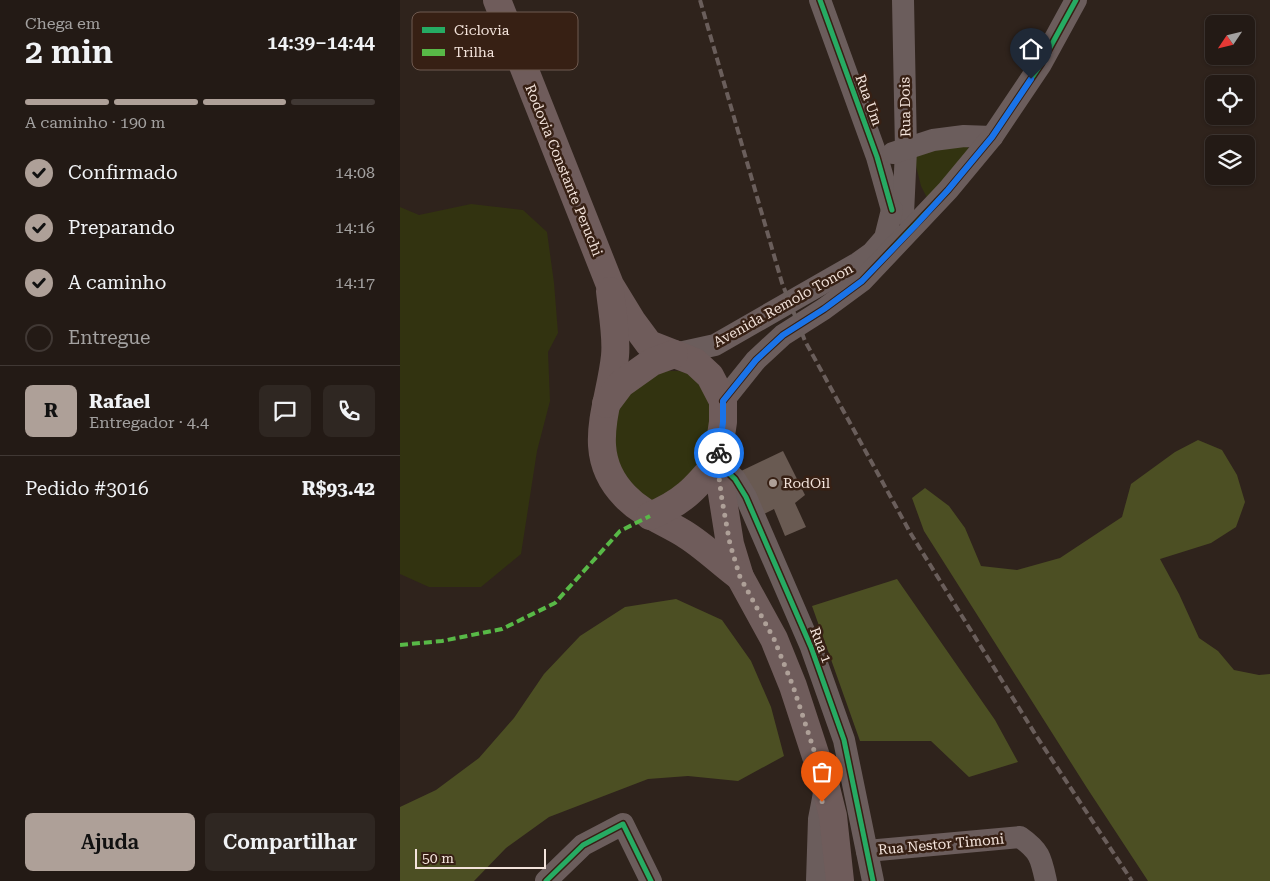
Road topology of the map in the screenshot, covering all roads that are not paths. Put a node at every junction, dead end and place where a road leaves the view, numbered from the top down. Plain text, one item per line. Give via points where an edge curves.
1 (497, 0) edge
2 (820, 0) edge
3 (903, 0) edge
4 (1076, 0) edge
5 (502, 12) edge
6 (525, 70) edge
7 (992, 137) junction
8 (906, 150) junction
9 (877, 157) junction
10 (903, 217) junction
11 (610, 285) junction
12 (674, 354) junction
13 (723, 401) junction
14 (606, 405) junction
15 (717, 462) junction
16 (650, 516) junction
17 (740, 577) junction
18 (825, 784) junction
19 (867, 851) junction
20 (546, 881) edge
21 (651, 881) edge
22 (817, 881) edge
23 (840, 881) edge
24 (873, 881) edge
25 (1046, 881) edge

1 - 5 main road, Rodovia Constante Peruchi
2 - 9 street, Rua Um
3 - 8 street, Rua Dois
4 - 7 street, Avenida Remolo Tonon via 1041,64
6 - 11 main road, Rodovia Constante Peruchi
7 - 8 street via 934,140
7 - 10 street, Avenida Remolo Tonon
8 - 9 street
8 - 10 street, Rua Dois
9 - 10 street, Rua Um
10 - 12 street, Avenida Remolo Tonon via 872,253 858,263 715,345
10 - 13 street, Avenida Remolo Tonon via 862,281 783,335 756,360
11 - 12 main road, Rodovia Constante Peruchi via 649,344
11 - 14 main road, Rodovia Constante Peruchi via 615,355
12 - 13 main road via 695,362 710,376
12 - 14 main road via 652,362 621,384
13 - 15 main road
14 - 16 main road via 601,448 609,473 625,496
15 - 16 main road via 692,492 671,507
15 - 17 main road via 730,544
15 - 19 street, Rua 1 via 735,479 746,497 811,647 844,740
16 - 17 main road via 684,534
17 - 18 main road via 774,639
18 - 22 street via 819,819
18 - 23 main road
19 - 24 street
19 - 25 street, Rua Nestor Timoni via 1020,837 1034,847 1042,862
20 - 21 street via 583,845 623,824

